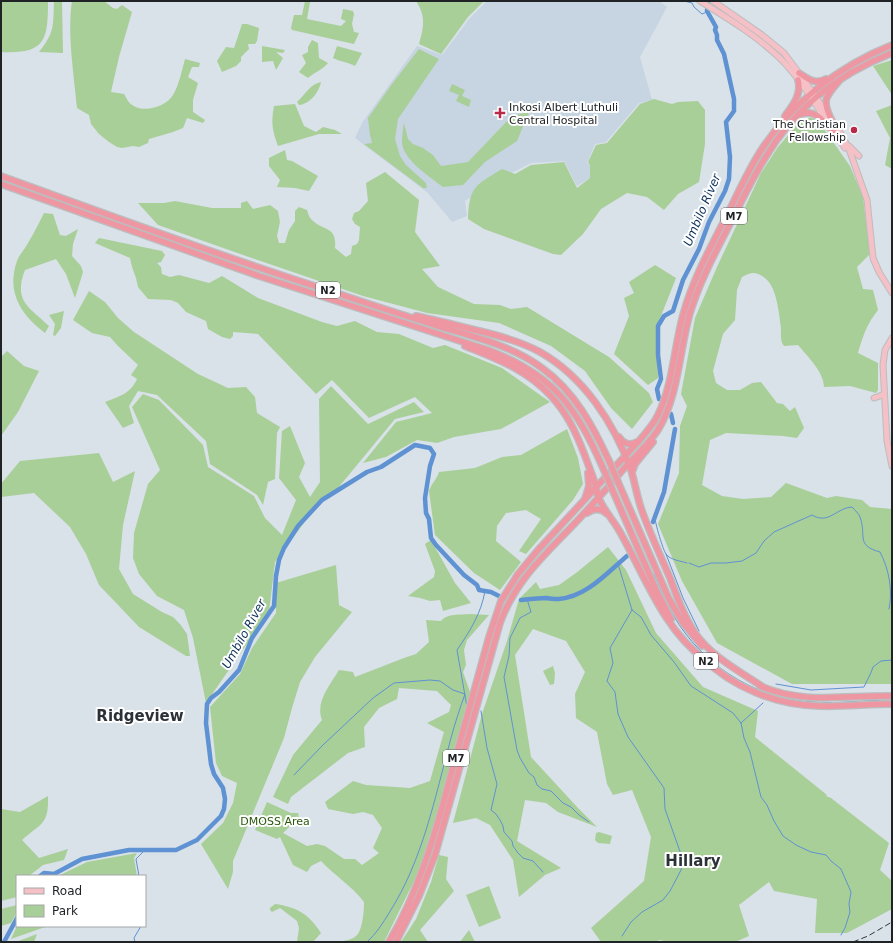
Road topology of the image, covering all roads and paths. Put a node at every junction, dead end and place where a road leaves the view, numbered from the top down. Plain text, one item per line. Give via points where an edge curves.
1 (701, 1) edge
2 (712, 1) edge
3 (892, 46) edge
4 (892, 53) edge
5 (799, 73) junction
6 (835, 75) junction
7 (845, 75) junction
8 (798, 80) junction
9 (813, 96) junction
10 (795, 117) junction
11 (832, 121) junction
12 (775, 131) junction
13 (836, 135) junction
14 (844, 139) junction
15 (852, 159) junction
16 (855, 166) junction
17 (1, 176) edge
18 (1, 184) edge
19 (892, 293) edge
20 (386, 309) junction
21 (441, 336) junction
22 (892, 338) edge
23 (884, 394) junction
24 (874, 398) dead end
25 (609, 424) junction
26 (657, 430) junction
27 (638, 442) junction
28 (584, 454) junction
29 (625, 456) junction
30 (629, 464) junction
31 (892, 466) edge
32 (632, 472) junction
33 (596, 488) junction
34 (598, 498) junction
35 (584, 502) junction
36 (578, 520) junction
37 (617, 527) junction
38 (705, 660) junction
39 (763, 687) junction
40 (892, 696) edge
41 (892, 704) edge
42 (389, 942) edge
43 (396, 942) edge

1 - 8 main road via 773,51
2 - 5 main road via 784,53
3 - 6 highway, M7 via 864,58
4 - 7 highway, M7
5 - 6 highway via 815,82
5 - 9 main road
6 - 9 highway, M7
7 - 9 highway, M7
7 - 11 highway via 832,89 826,101 826,109
8 - 9 main road
8 - 12 highway via 800,89 797,98
9 - 10 highway, M7
9 - 11 main road
9 - 12 highway, M7
9 - 13 main road
10 - 13 highway via 815,113
10 - 26 highway, M7 via 765,158 702,280 685,331 672,396
11 - 14 main road
12 - 27 highway, M7 via 756,160 695,279 680,326 664,401 652,425
13 - 15 main road
14 - 15 main road
14 - 16 main road via 860,157
15 - 16 main road
16 - 19 main road via 867,200 873,258
17 - 20 highway, N2 via 232,258
18 - 21 highway, N2 via 259,276
20 - 25 highway via 506,338 530,347 572,375 593,399
20 - 39 highway, N2, bridge via 514,351 541,367 562,385 594,429 669,599 683,623 696,641 719,662 743,678
21 - 28 highway via 510,364 542,388 560,406 571,422
21 - 38 highway, N2, bridge via 501,355 523,366 546,382 567,403 591,442 670,618 684,638
22 - 23 main road via 883,356
23 - 24 main road
23 - 31 main road via 887,441
25 - 27 highway via 625,444
25 - 29 highway
26 - 30 highway, M7
26 - 32 highway via 651,444 635,464
27 - 29 highway, M7
28 - 33 highway
28 - 35 highway via 589,480
29 - 30 highway
29 - 33 highway, M7
30 - 32 highway
30 - 34 highway, M7
32 - 39 highway via 642,511 695,633 719,658
33 - 34 highway
33 - 35 highway, M7
34 - 36 highway, M7
34 - 37 highway
35 - 42 highway, M7 via 527,563 501,601 432,844 410,900
36 - 37 highway via 592,510 599,509 605,512
36 - 43 highway, M7 via 523,579 504,612 435,855 417,901
37 - 38 highway via 666,618 690,649
38 - 41 highway, N2 via 735,683 788,703 818,706
39 - 40 highway, N2 via 810,698

